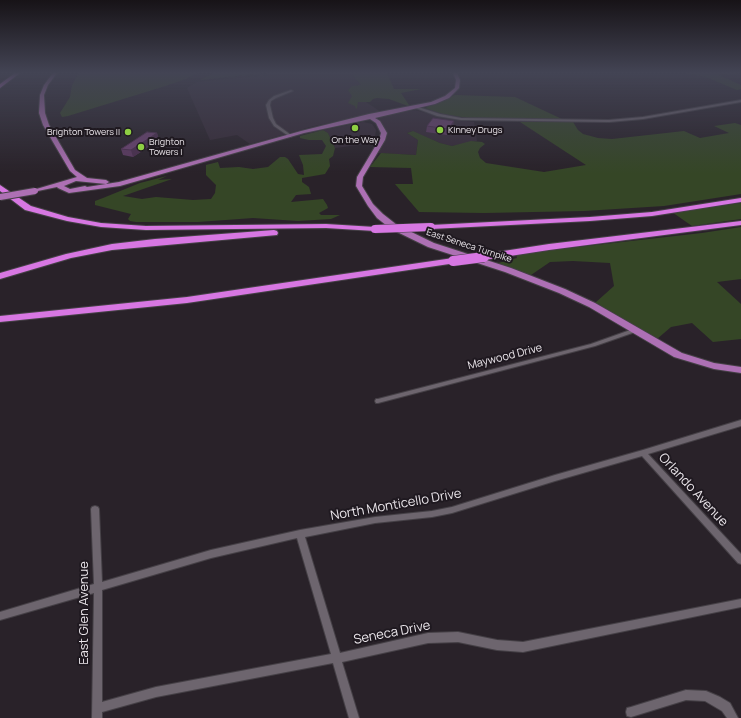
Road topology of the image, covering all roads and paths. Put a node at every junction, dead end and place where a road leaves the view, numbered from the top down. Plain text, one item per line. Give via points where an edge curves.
1 (42, 107) edge
2 (268, 107) edge
3 (415, 107) joint
4 (709, 107) edge
5 (369, 116) junction
6 (350, 121) junction
7 (379, 123) junction
8 (290, 136) junction
9 (74, 170) junction
10 (138, 178) junction
11 (87, 180) junction
12 (68, 181) junction
13 (0, 187) edge
14 (62, 189) junction
15 (38, 190) junction
16 (79, 190) junction
17 (0, 197) edge
18 (741, 200) edge
19 (741, 223) edge
20 (375, 229) junction
21 (0, 276) edge
22 (272, 288) junction
23 (0, 320) edge
24 (0, 326) edge
25 (636, 330) junction
26 (741, 370) edge
27 (378, 401) dead end
28 (741, 423) edge
29 (643, 453) junction
30 (95, 509) dead end
31 (300, 534) junction
32 (741, 560) edge
33 (98, 588) junction
34 (741, 603) edge
35 (0, 616) edge
36 (337, 658) junction
37 (97, 708) junction
38 (631, 712) dead end
39 (97, 718) edge
40 (354, 718) edge
41 (733, 718) edge

1 - 9 main road via 46,125
2 - 8 street via 275,125
3 - 4 street via 461,119 615,121
3 - 5 main road
5 - 6 main road
5 - 7 main road
6 - 7 main road via 367,120
6 - 8 main road
7 - 25 main road, East Seneca Turnpike via 384,133 382,140 360,177 359,186 364,197 380,216 404,233 430,246 562,290
8 - 10 main road
9 - 11 main road
9 - 12 main road
10 - 11 main road via 106,182
10 - 16 main road
11 - 12 main road
11 - 16 main road via 90,183 87,187
12 - 14 main road via 61,185
12 - 15 main road
13 - 20 highway via 28,208 101,225 146,228 326,226
14 - 15 main road
14 - 16 main road
15 - 17 main road, bridge
18 - 20 highway, bridge via 659,213 590,220
19 - 22 highway, bridge via 549,247
20 - 21 highway via 155,242 92,250
22 - 23 highway via 137,306
22 - 24 highway via 171,305
25 - 26 main road, East Seneca Turnpike via 659,345 694,361
25 - 27 street, Maywood Drive via 593,345
28 - 29 street, North Monticello Drive
29 - 31 street, North Monticello Drive via 452,510 375,520
29 - 32 street, Orlando Avenue
30 - 33 street, East Glen Avenue
31 - 33 street, North Monticello Drive via 211,554
31 - 36 street
33 - 35 street, North Monticello Drive
33 - 37 street, East Glen Avenue
34 - 36 street, Seneca Drive via 522,647 458,637 428,638
36 - 37 street, Seneca Drive via 156,692
36 - 40 street
37 - 39 street, East Glen Avenue
38 - 41 street via 686,696 706,696 726,707

